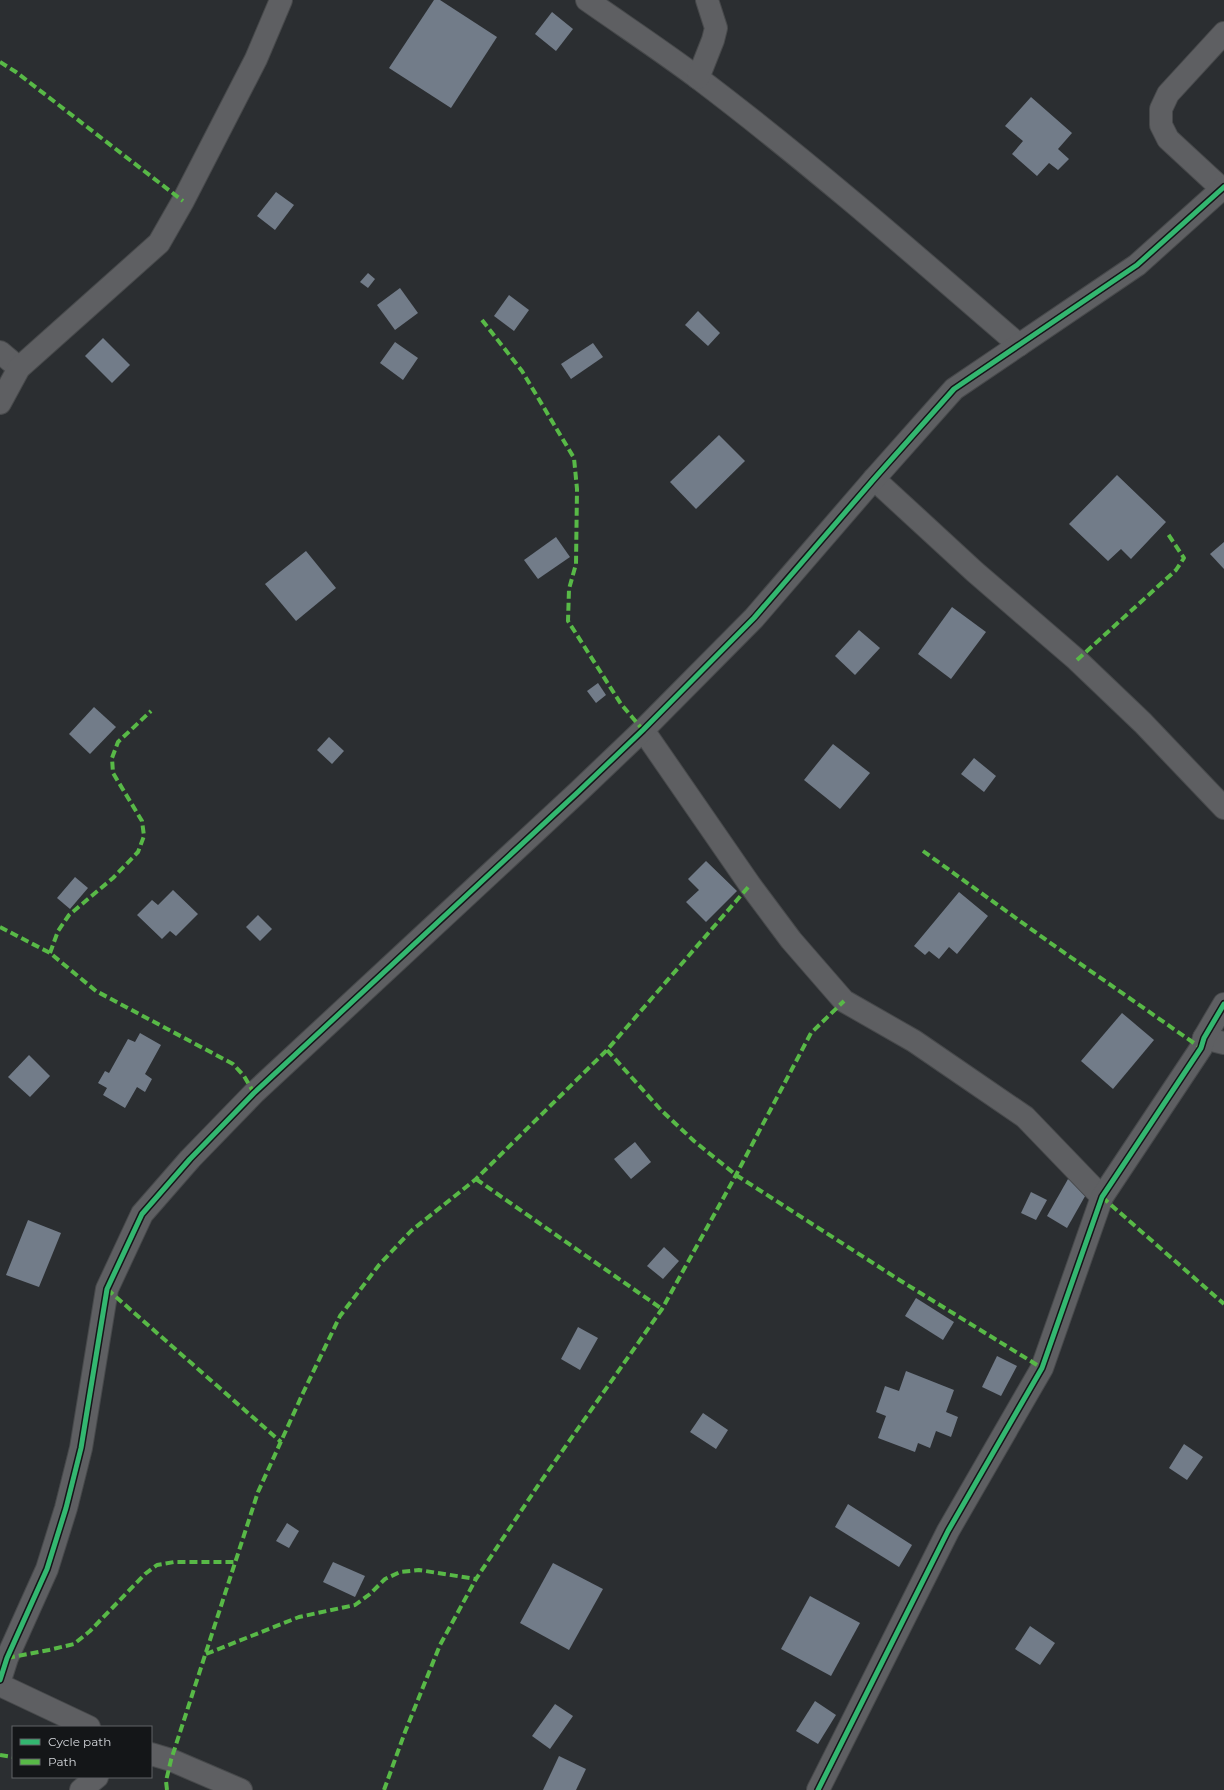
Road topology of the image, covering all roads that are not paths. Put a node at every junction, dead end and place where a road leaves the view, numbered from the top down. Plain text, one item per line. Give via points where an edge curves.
1 (281, 0) edge
2 (587, 0) edge
3 (707, 0) edge
4 (1224, 32) edge
5 (698, 78) junction
6 (1223, 188) edge
7 (1019, 345) junction
8 (0, 352) edge
9 (20, 368) junction
10 (0, 403) edge
11 (874, 479) junction
12 (643, 730) junction
13 (1224, 808) edge
14 (1224, 1004) edge
15 (1214, 1040) edge
16 (1102, 1197) junction
17 (0, 1680) edge
18 (0, 1685) edge
19 (87, 1726) edge
20 (152, 1754) edge
21 (96, 1778) edge
22 (81, 1790) edge
23 (241, 1790) edge
24 (818, 1790) edge

1 - 9 street via 256,59 159,243
2 - 5 street
3 - 5 street via 716,28
4 - 6 street via 1168,94 1161,109 1161,125 1168,139
5 - 7 street via 901,242
6 - 7 street via 1137,265
7 - 11 street via 954,389
8 - 9 street
9 - 10 street
11 - 12 street via 754,618
11 - 13 street via 975,572 1078,660 1143,723
12 - 16 street via 791,940 844,1001 914,1041 1025,1117
12 - 17 street via 254,1093 190,1159 142,1214 107,1289 81,1448 66,1508 47,1569 7,1658
14 - 15 street
15 - 16 street via 1201,1048
16 - 24 street via 1042,1368 948,1531
18 - 19 street
20 - 23 street via 172,1760
21 - 22 street

